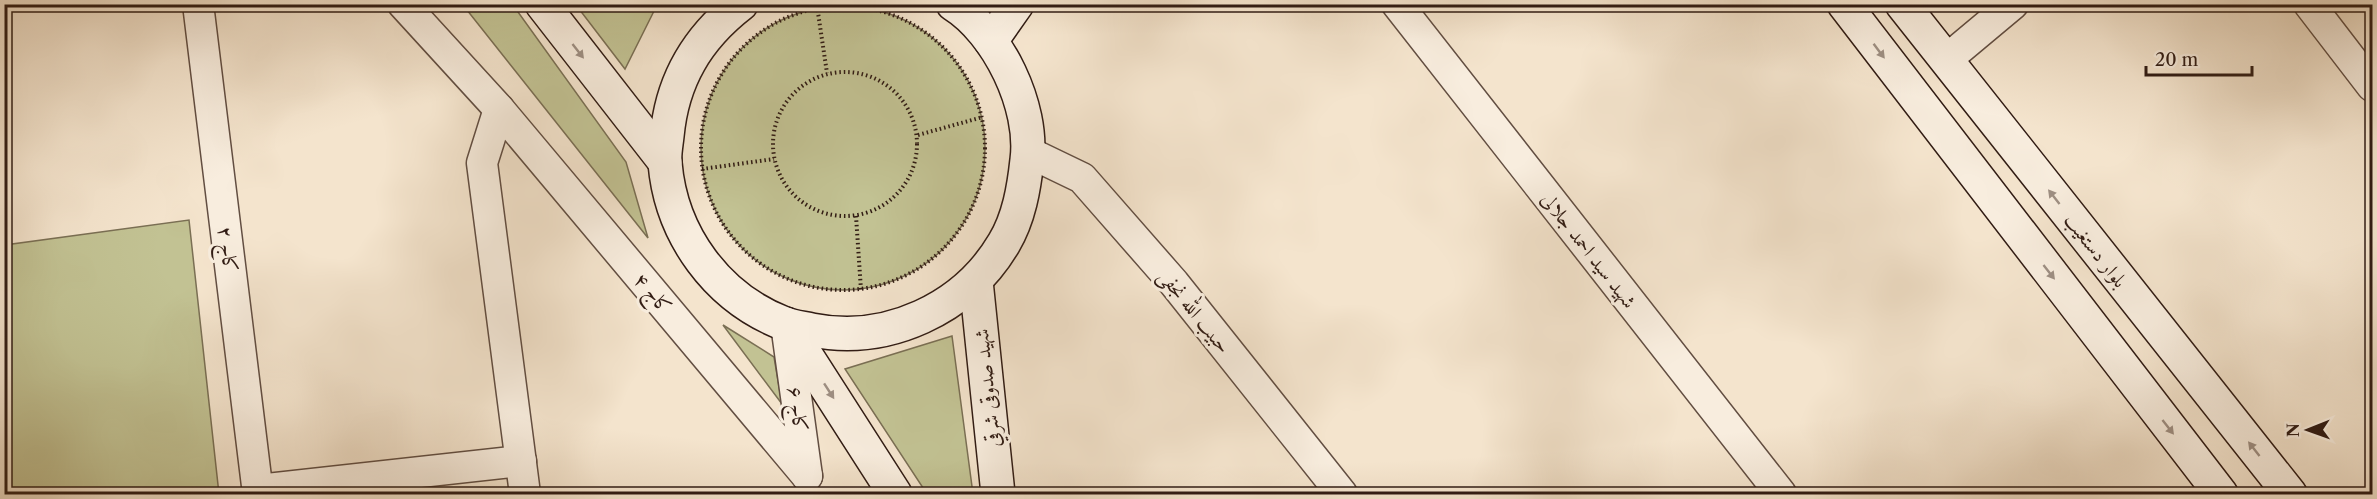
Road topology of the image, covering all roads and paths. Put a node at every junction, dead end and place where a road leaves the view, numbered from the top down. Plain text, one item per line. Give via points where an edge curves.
1 (198, 4) edge
2 (404, 4) edge
3 (542, 4) edge
4 (741, 4) edge
5 (953, 4) edge
6 (1017, 4) edge
7 (1397, 4) edge
8 (1844, 4) edge
9 (1902, 4) edge
10 (2013, 4) edge
11 (2309, 4) edge
12 (817, 6) junction
13 (991, 40) junction
14 (1946, 60) junction
15 (826, 73) junction
16 (2373, 86) edge
17 (499, 110) junction
18 (983, 117) junction
19 (918, 135) junction
20 (1029, 152) junction
21 (774, 159) junction
22 (664, 162) junction
23 (702, 169) junction
24 (856, 216) junction
25 (976, 281) junction
26 (861, 290) junction
27 (786, 324) junction
28 (521, 461) junction
29 (808, 485) edge
30 (258, 493) edge
31 (525, 495) edge
32 (895, 495) edge
33 (998, 495) edge
34 (1342, 495) edge
35 (1781, 495) edge
36 (2221, 495) edge
37 (2290, 495) edge

1 - 30 street, کاج ۲
2 - 17 street, کاج ۴
3 -> 22 street
4 - 22 street via 717,23 687,63 669,111
5 - 13 street
6 - 13 street
7 - 35 street, شهید سید احمد جلالی
8 -> 36 street
9 - 14 street, بلوار دستغیب
10 - 14 street
11 - 16 street
12 - 15 path
12 - 18 path via 861,5 903,17 939,41 967,76
12 - 23 path via 776,21 741,47 716,84 705,115
13 - 20 street via 1019,93
37 -> 14 street, بلوار دستغیب
15 - 19 path via 851,71 882,81 896,91 910,111
15 - 21 path via 790,96 778,115
17 - 28 street via 482,163
17 - 29 street, کاج ۴
18 - 19 path
18 - 26 path via 986,156 978,195 960,230 933,259 900,279
19 - 24 path via 917,157 910,178 896,196 878,209
20 - 25 street via 1022,199 1005,243
20 - 34 street, حبیب الله نجفی via 1083,178 1174,283
21 - 23 path
21 - 24 path via 782,179 805,203 834,216
22 - 27 street via 675,215 700,262 739,300
23 - 26 path via 712,204 731,236 758,262 789,280 824,290
24 - 26 path
25 - 27 street via 935,312 887,330 836,335
25 - 33 street, شهید صدوقی شرقي
27 - 29 street, کاج ۶
27 -> 32 street
28 - 30 street
28 - 31 street

